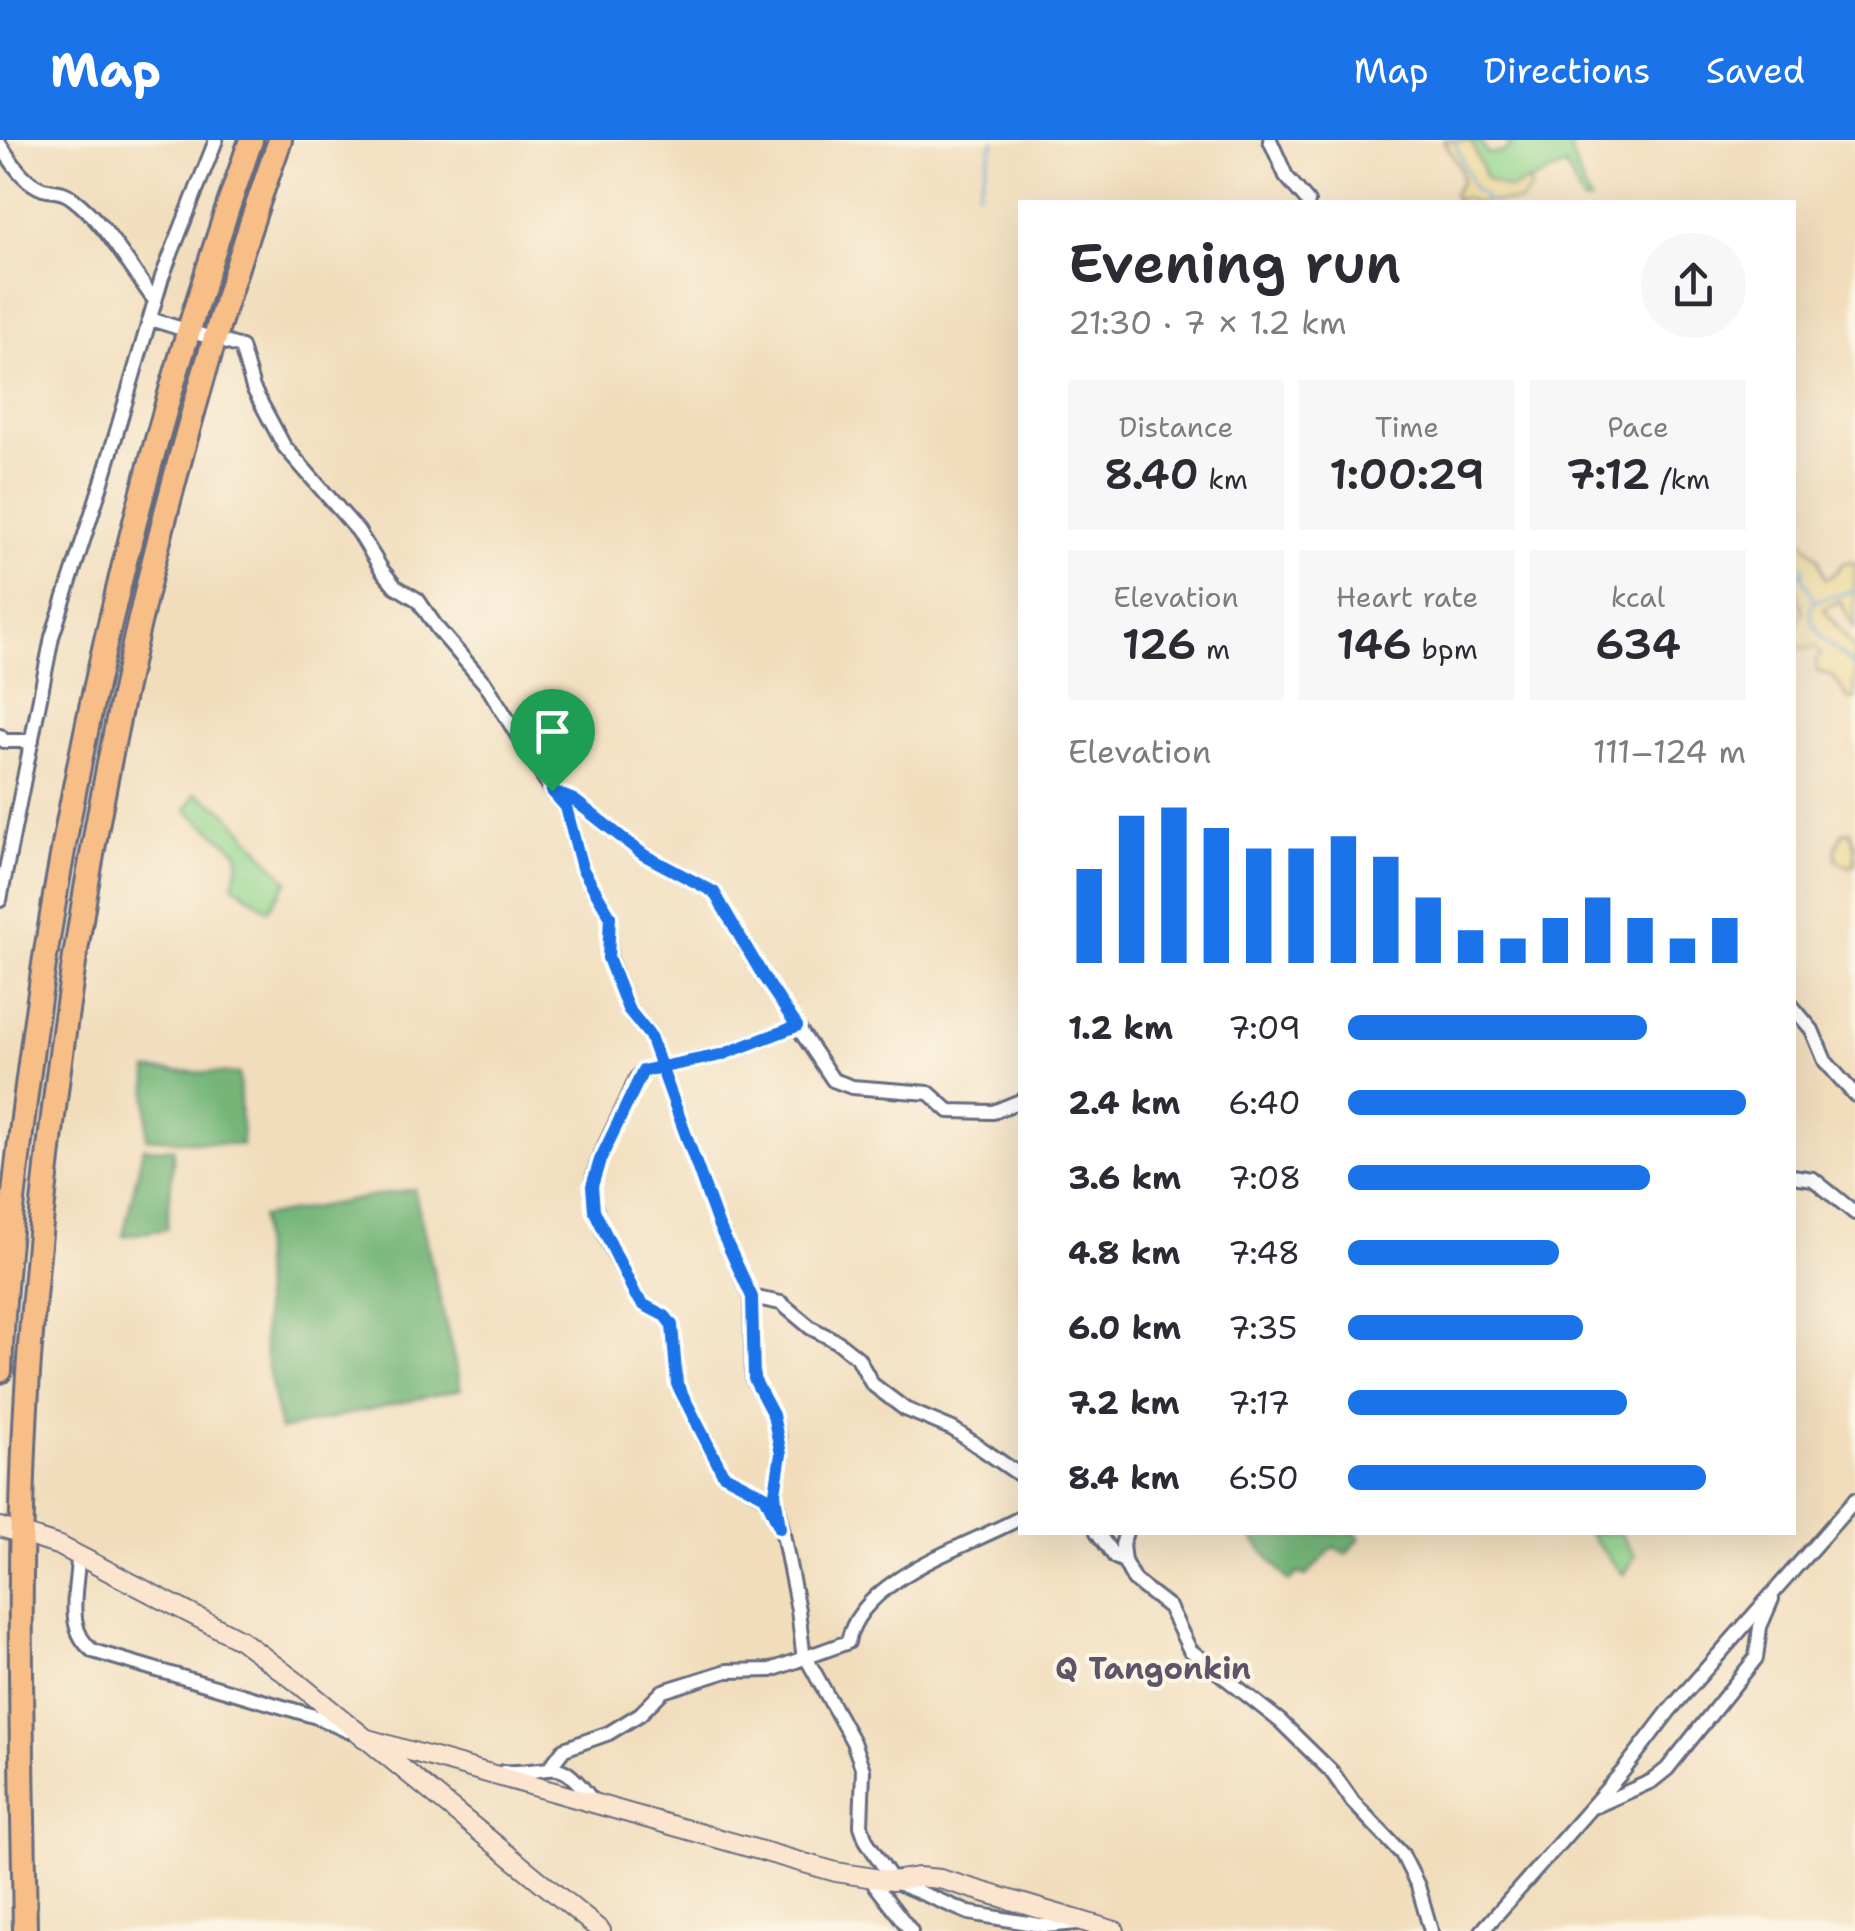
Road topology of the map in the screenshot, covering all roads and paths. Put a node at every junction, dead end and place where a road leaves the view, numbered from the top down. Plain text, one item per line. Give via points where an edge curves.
1 (252, 140) edge
2 (280, 140) edge
3 (1270, 140) edge
4 (214, 143) edge
5 (0, 145) edge
6 (1306, 200) edge
7 (155, 301) junction
8 (150, 319) junction
9 (187, 330) junction
10 (214, 336) junction
11 (0, 736) edge
12 (32, 741) junction
13 (552, 791) junction
14 (0, 900) edge
15 (1796, 1011) edge
16 (797, 1026) junction
17 (660, 1068) junction
18 (1855, 1095) edge
19 (1018, 1102) edge
20 (1796, 1177) edge
21 (1855, 1212) edge
22 (752, 1297) junction
23 (0, 1372) edge
24 (1018, 1474) edge
25 (1855, 1500) edge
26 (1018, 1519) edge
27 (780, 1528) junction
28 (11, 1529) edge
29 (1100, 1535) edge
30 (1125, 1535) edge
31 (78, 1556) junction
32 (1124, 1561) junction
33 (1778, 1588) junction
34 (806, 1660) junction
35 (364, 1738) junction
36 (551, 1766) junction
37 (480, 1771) junction
38 (594, 1803) junction
39 (1589, 1809) junction
40 (869, 1877) junction
41 (893, 1881) junction
42 (1485, 1929) edge
43 (25, 1931) edge
44 (601, 1931) edge
45 (911, 1931) edge
46 (1115, 1931) edge
47 (1430, 1931) edge

1 - 9 highway
2 - 10 highway
3 - 6 street
4 - 7 street
5 - 7 street via 24,177 74,199
7 - 8 street
8 - 9 street
8 - 12 street via 52,637
9 - 10 street
9 - 23 highway via 139,500 66,829 16,1166
10 - 13 street via 241,348 253,388 284,446 358,531 395,586 418,600 487,686
10 - 28 highway via 147,590 90,856 49,1149
11 - 12 street
12 - 14 street
13 - 16 street via 574,800 644,855 714,892
13 - 17 street via 566,807 582,868 610,916 608,958
15 - 18 street via 1825,1061
16 - 17 street via 721,1055
16 - 19 street via 833,1080 852,1087 929,1093 949,1111 993,1112
17 - 22 street
17 - 27 street via 636,1079 600,1160 594,1210 636,1296 672,1325 677,1384 723,1474 765,1496
20 - 21 street via 1813,1179
22 - 24 street via 781,1303 858,1358 872,1384 905,1410 953,1429
22 - 27 street via 754,1379 773,1415 781,1454 775,1493
25 - 33 street
26 - 34 street via 903,1577 862,1610 848,1642
27 - 34 street
28 - 31 street
28 - 43 highway
29 - 32 street
30 - 32 street
31 - 35 street via 242,1640
31 - 35 street via 73,1612 93,1651 317,1717
32 - 47 street via 1134,1580 1168,1608 1190,1650 1280,1721 1385,1833 1412,1868
33 - 39 street
33 - 39 street via 1760,1628 1756,1658 1667,1769
34 - 36 street via 693,1678 662,1691 609,1733 564,1749
34 - 41 street via 853,1742 863,1770 861,1826
35 - 37 street
35 - 44 street
36 - 37 street
36 - 38 street via 575,1777
37 - 38 street
38 - 40 street
39 - 42 street
40 - 41 street
40 - 45 street
41 - 46 street via 940,1879

